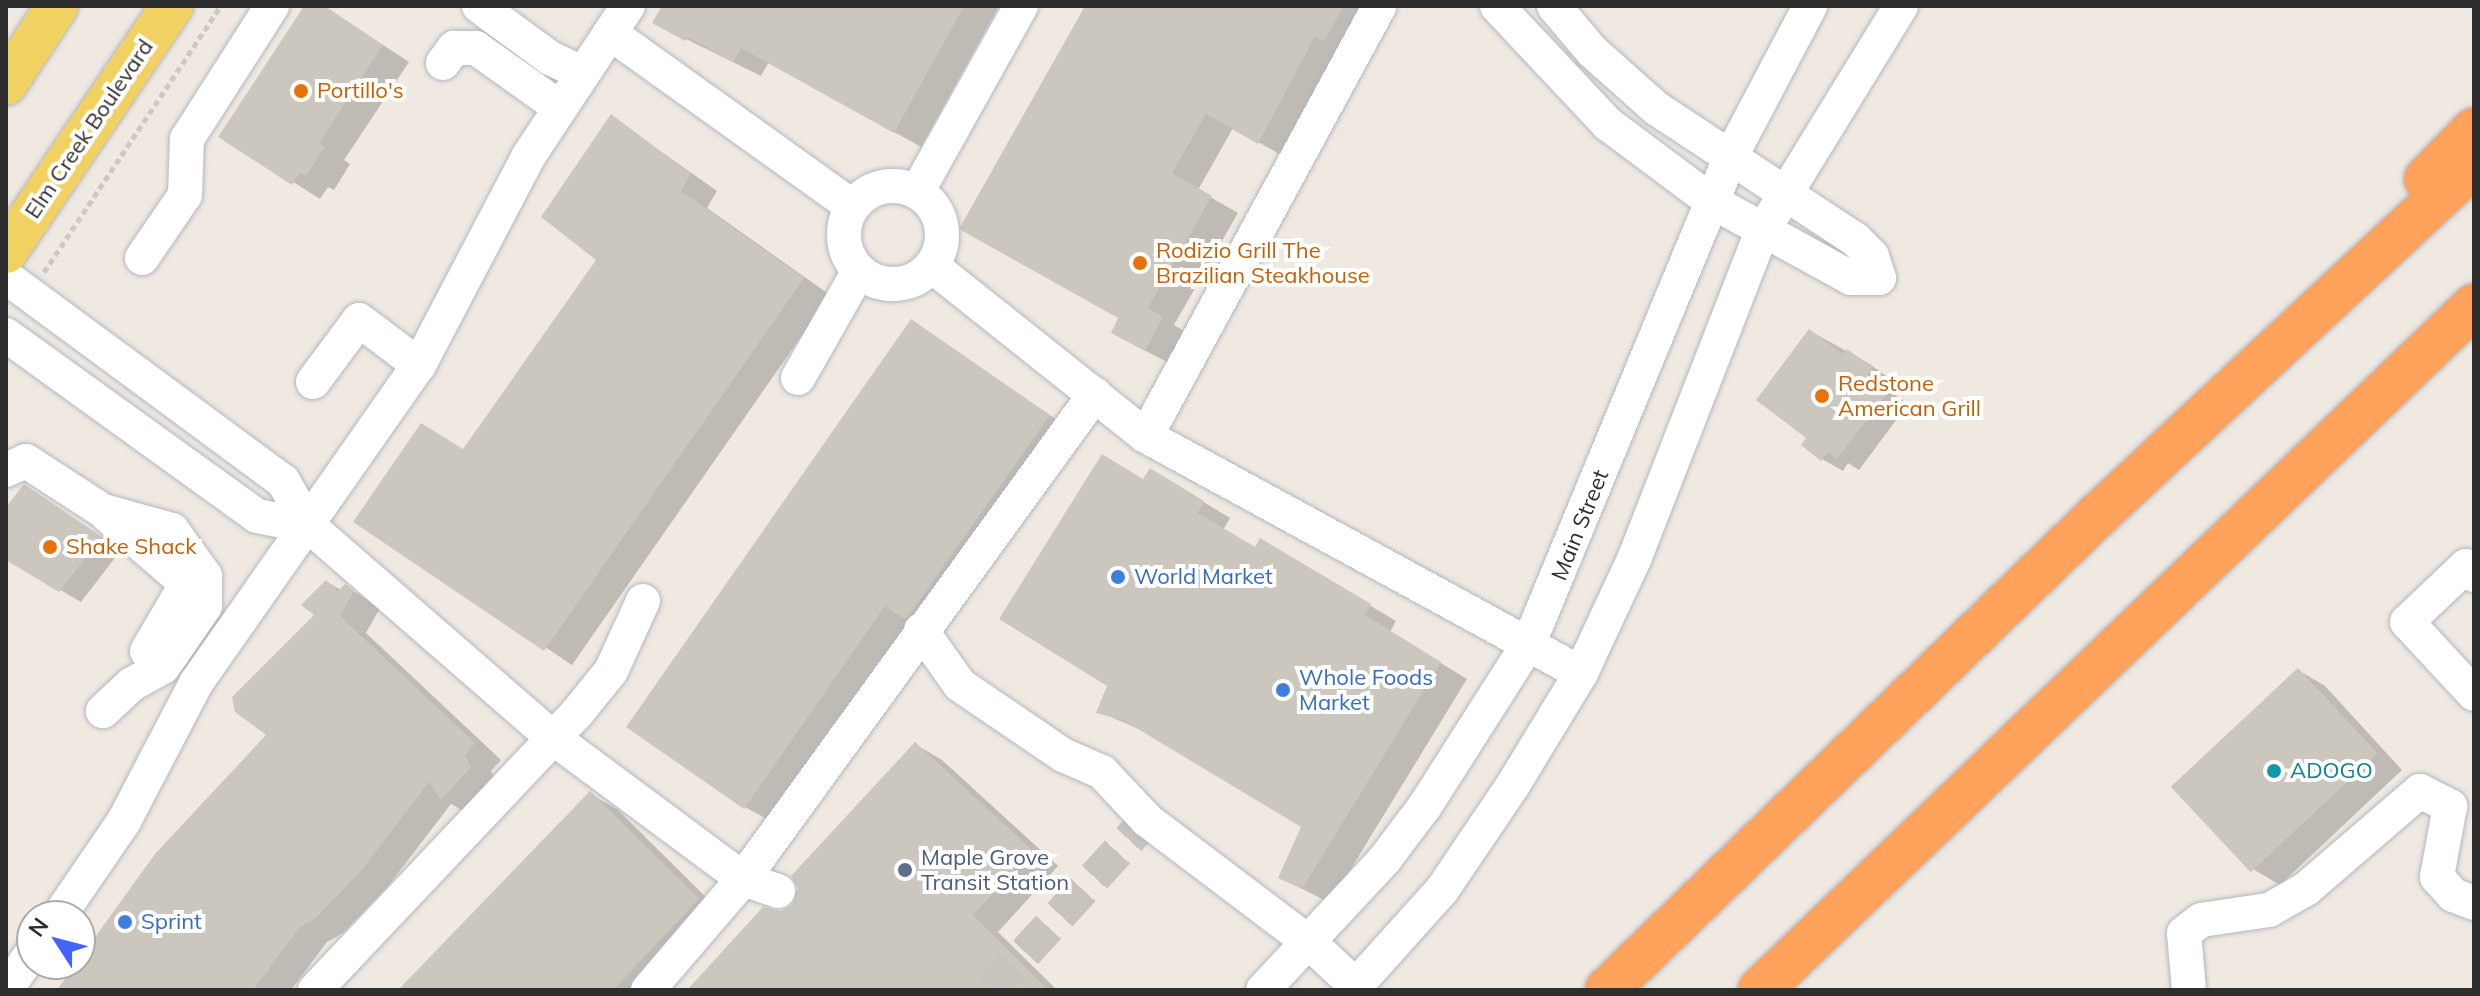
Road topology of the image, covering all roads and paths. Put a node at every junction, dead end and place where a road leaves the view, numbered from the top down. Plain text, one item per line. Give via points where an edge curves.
1 (57, 6) edge
2 (172, 6) edge
3 (221, 6) edge
4 (272, 6) edge
5 (292, 6) edge
6 (479, 6) edge
7 (503, 6) edge
8 (1021, 6) edge
9 (1379, 6) edge
10 (1497, 6) edge
11 (1554, 6) edge
12 (1810, 6) edge
13 (1901, 6) edge
14 (619, 20) edge
15 (443, 63) dead end
16 (577, 68) junction
17 (6, 84) edge
18 (559, 107) junction
19 (2474, 130) edge
20 (187, 139) junction
21 (1730, 158) junction
22 (2474, 165) edge
23 (917, 192) junction
24 (1781, 195) junction
25 (1711, 201) junction
26 (852, 206) junction
27 (1762, 232) junction
28 (6, 252) edge
29 (142, 258) dead end
30 (932, 266) junction
31 (859, 271) junction
32 (18, 286) edge
33 (2474, 306) edge
34 (6, 335) edge
35 (419, 365) junction
36 (798, 378) dead end
37 (313, 382) dead end
38 (1095, 394) junction
39 (1146, 436) junction
40 (6, 470) edge
41 (2098, 515) junction
42 (309, 526) junction
43 (2474, 575) edge
44 (643, 601) dead end
45 (921, 630) junction
46 (1529, 643) junction
47 (1581, 673) junction
48 (2474, 694) edge
49 (103, 711) dead end
50 (552, 737) junction
51 (743, 879) junction
52 (70, 900) edge
53 (770, 900) dead end
54 (2474, 903) edge
55 (1311, 944) junction
56 (1354, 988) edge
57 (315, 990) edge
58 (648, 990) edge
59 (1263, 990) edge
60 (1607, 990) edge
61 (1760, 990) edge
62 (2189, 990) edge

1 - 17 main road
2 - 28 main road, Elm Creek Boulevard
3 - 32 path
4 - 20 street
5 - 20 street via 223,112
6 - 16 street via 550,58
7 - 16 street via 559,46
8 - 23 street
9 - 39 street
10 - 25 street via 1608,124
11 - 21 street via 1619,78
12 - 21 street, Main Street
13 - 24 street
14 - 16 street
14 - 26 street
15 - 18 street via 454,48 476,48
16 - 18 street
18 - 35 street
19 - 41 highway
20 - 29 street via 185,195
21 - 24 street
21 - 25 street, Main Street
22 - 41 highway
23 - 26 street via 904,187 875,189
23 - 30 street via 939,217 943,234
24 - 27 street
24 - 27 street via 1856,240 1872,256 1879,278 1851,278
25 - 27 street
25 - 46 street, Main Street
26 - 31 street via 844,238
27 - 47 street via 1635,557
30 - 31 street via 895,285
30 - 38 street
31 - 36 street
32 - 42 street via 283,481
33 - 61 highway
34 - 42 street via 257,516
35 - 37 street via 359,320
35 - 42 street
38 - 39 street
38 - 45 street
39 - 46 street
40 - 49 street via 26,461 103,511 172,530 205,576 205,606 163,667 132,684
41 - 60 highway
42 - 50 street
42 - 52 street via 196,683 124,821
43 - 48 street via 2466,566 2407,622
44 - 50 street via 611,671
45 - 51 street
45 - 55 street via 960,685 1063,755 1102,772 1147,820
46 - 47 street
46 - 55 street, Main Street via 1425,806
47 - 56 street via 1442,890
50 - 51 street
50 - 57 street
51 - 53 street
51 - 58 street
54 - 62 street via 2453,895 2437,877 2450,806 2420,791 2294,896 2257,913 2201,920 2184,933
55 - 56 street
55 - 59 street, Main Street

